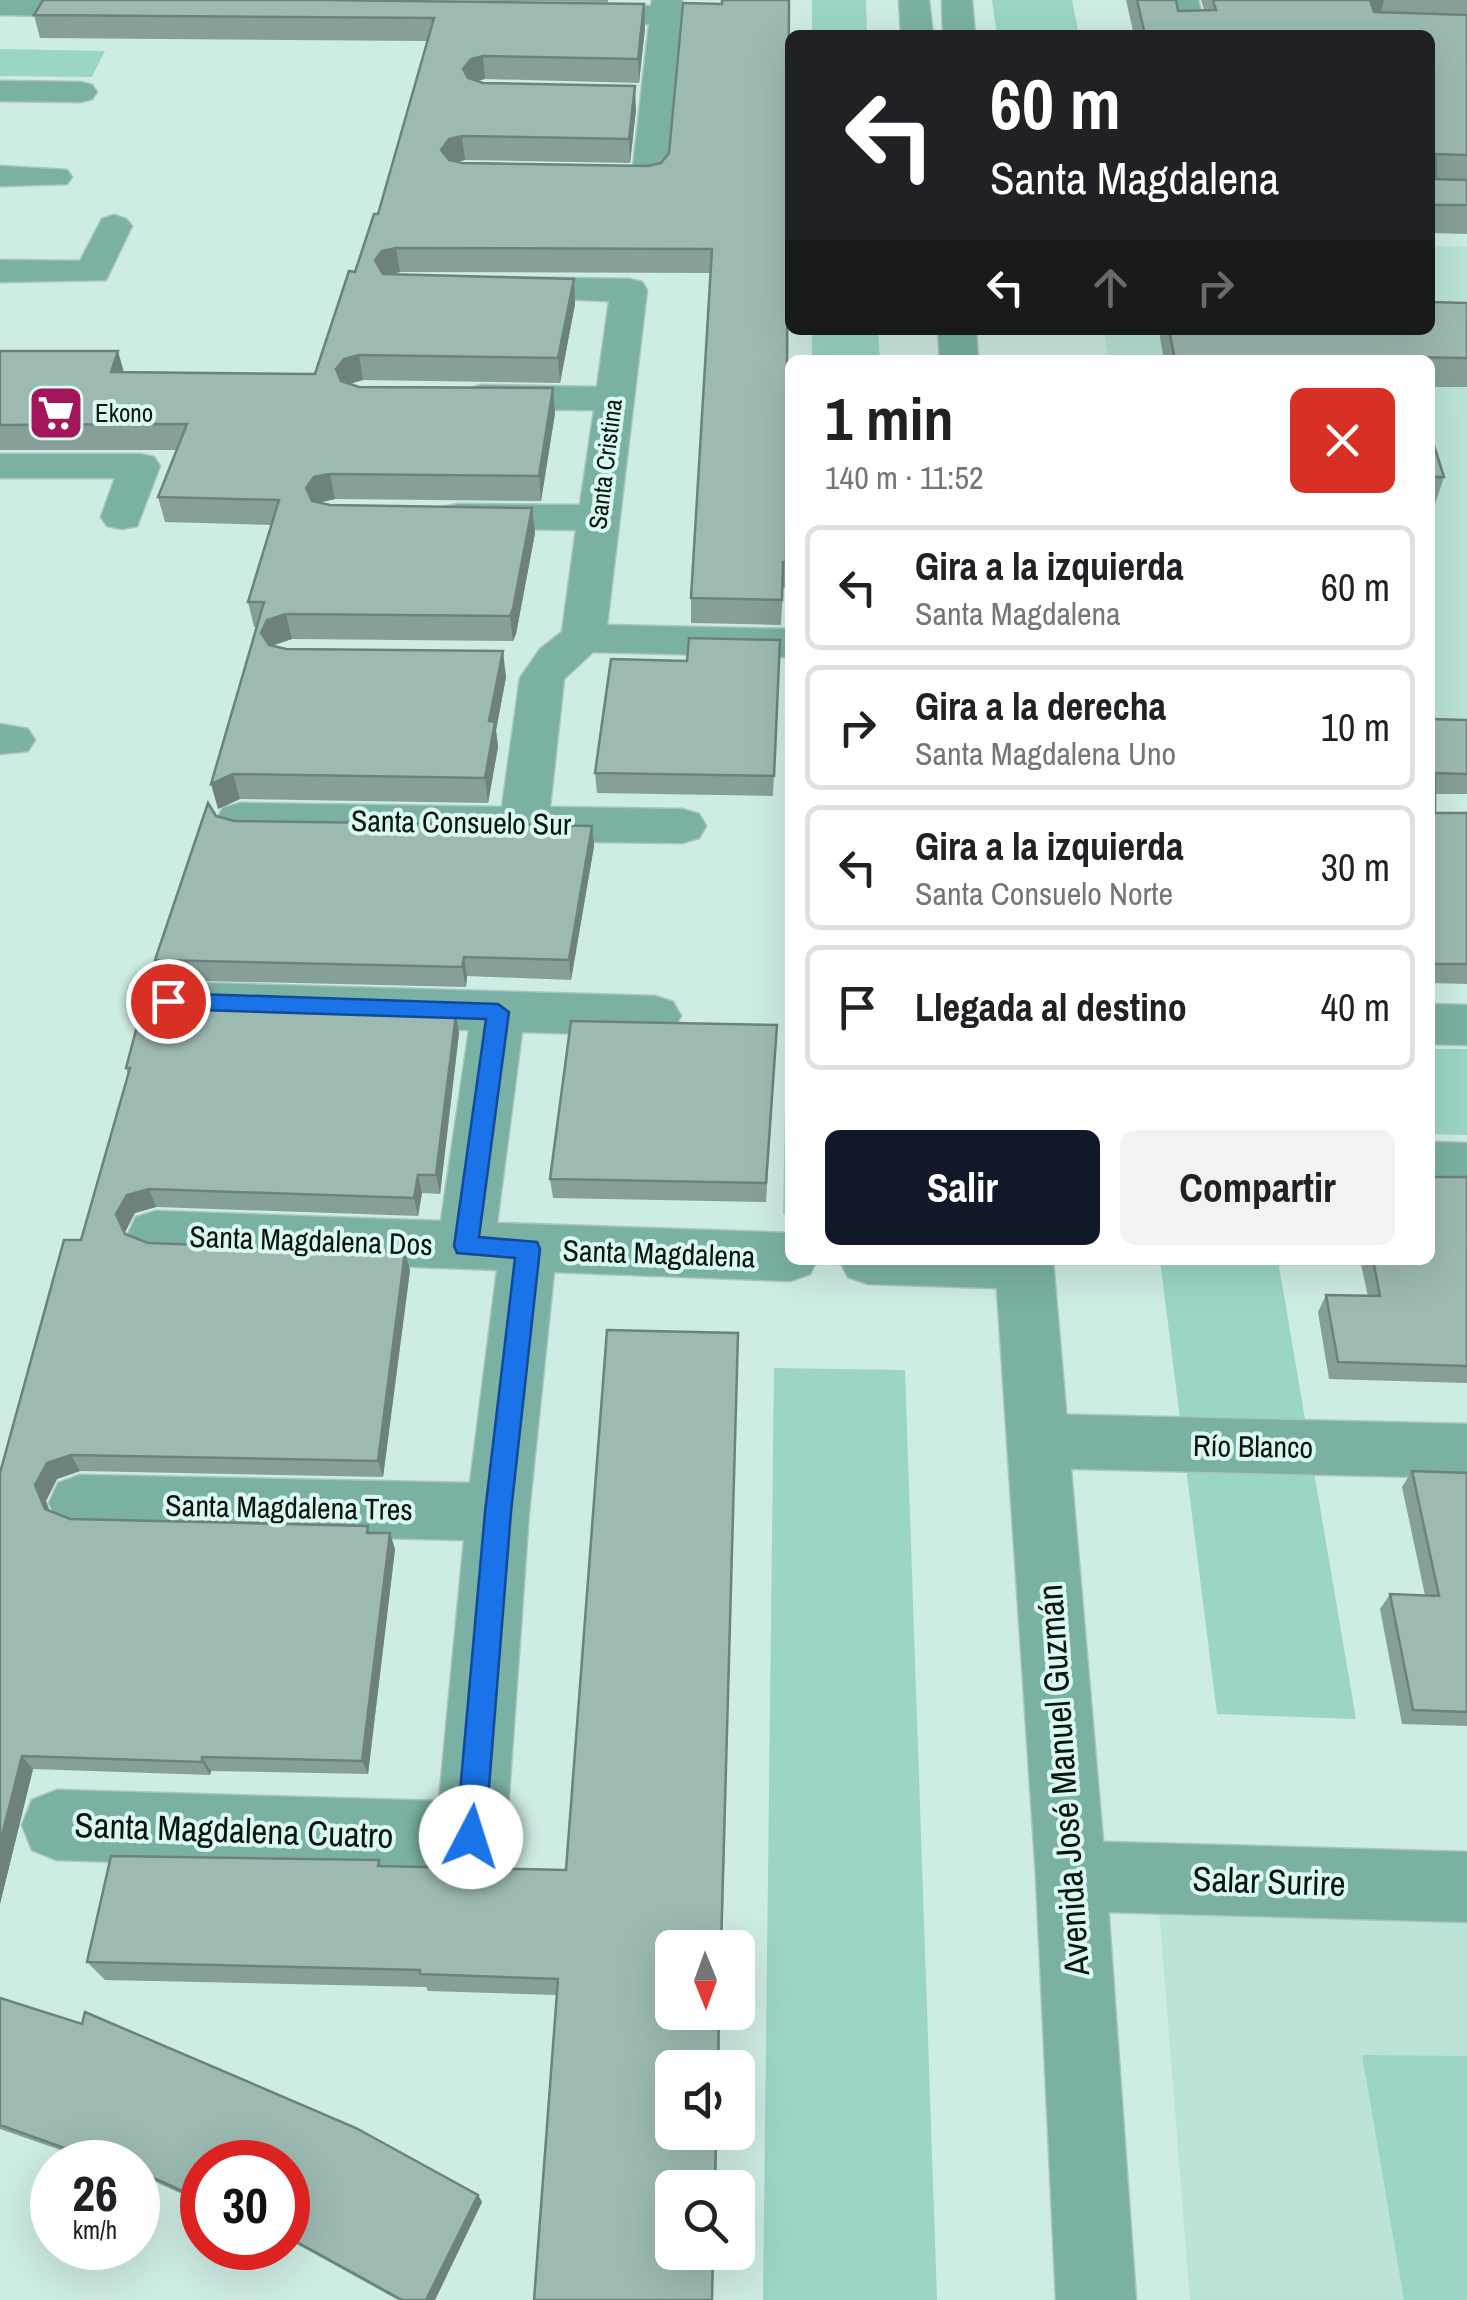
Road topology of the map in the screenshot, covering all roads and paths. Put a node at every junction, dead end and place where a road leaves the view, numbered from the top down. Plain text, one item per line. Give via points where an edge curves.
1 (914, 0) edge
2 (956, 0) edge
3 (1182, 0) edge
4 (0, 6) edge
5 (140, 8) edge
6 (666, 8) edge
7 (529, 14) edge
8 (916, 30) edge
9 (958, 30) edge
10 (1191, 30) edge
11 (0, 91) edge
12 (81, 92) dead end
13 (619, 96) edge
14 (657, 97) junction
15 (0, 176) edge
16 (557, 176) edge
17 (55, 177) dead end
18 (114, 226) dead end
19 (0, 271) edge
20 (458, 288) edge
21 (440, 397) edge
22 (613, 399) junction
23 (0, 466) edge
24 (429, 516) edge
25 (122, 517) dead end
26 (598, 518) junction
27 (785, 643) edge
28 (570, 649) junction
29 (500, 659) edge
30 (240, 820) edge
31 (524, 822) junction
32 (682, 826) dead end
33 (168, 1001) edge
34 (498, 1012) junction
35 (655, 1016) dead end
36 (1435, 1024) edge
37 (1467, 1025) edge
38 (1435, 1164) edge
39 (1467, 1165) edge
40 (156, 1234) dead end
41 (466, 1246) junction
42 (528, 1249) junction
43 (785, 1258) edge
44 (1025, 1265) edge
45 (1038, 1441) junction
46 (1467, 1451) edge
47 (80, 1503) dead end
48 (498, 1512) junction
49 (57, 1825) dead end
50 (471, 1837) joint
51 (1071, 1876) junction
52 (1467, 1887) edge
53 (1096, 2300) edge

1 - 8 street
2 - 9 street
3 - 10 street
4 - 5 street
6 - 7 street
6 - 14 street
11 - 12 street
13 - 14 street
14 - 16 street via 649,177
15 - 17 street
18 - 19 street via 92,272
20 - 22 street, Santa Cristina via 629,290
21 - 22 street
22 - 26 street, Santa Cristina
23 - 25 street via 140,466
24 - 26 street
26 - 28 street, Santa Cristina
27 - 28 street
28 - 29 street
28 - 31 street, Santa Cristina via 542,678
30 - 31 street, Santa Consuelo Sur
31 - 32 street, Santa Consuelo Sur
33 - 34 street
34 - 35 street
34 - 41 street
36 - 37 street
38 - 39 street
40 - 41 street, Santa Magdalena Dos
41 - 42 street, Santa Magdalena
42 - 43 street, Santa Magdalena
42 - 48 street, Santa Magdalena
44 - 45 street, Avenida José Manuel Guzmán
45 - 46 street, Río Blanco
45 - 51 street, Avenida José Manuel Guzmán
47 - 48 street, Santa Magdalena Tres
48 - 50 street, Santa Magdalena
49 - 50 street, Santa Magdalena Cuatro
51 - 52 street, Salar Surire
51 - 53 street, Avenida José Manuel Guzmán

